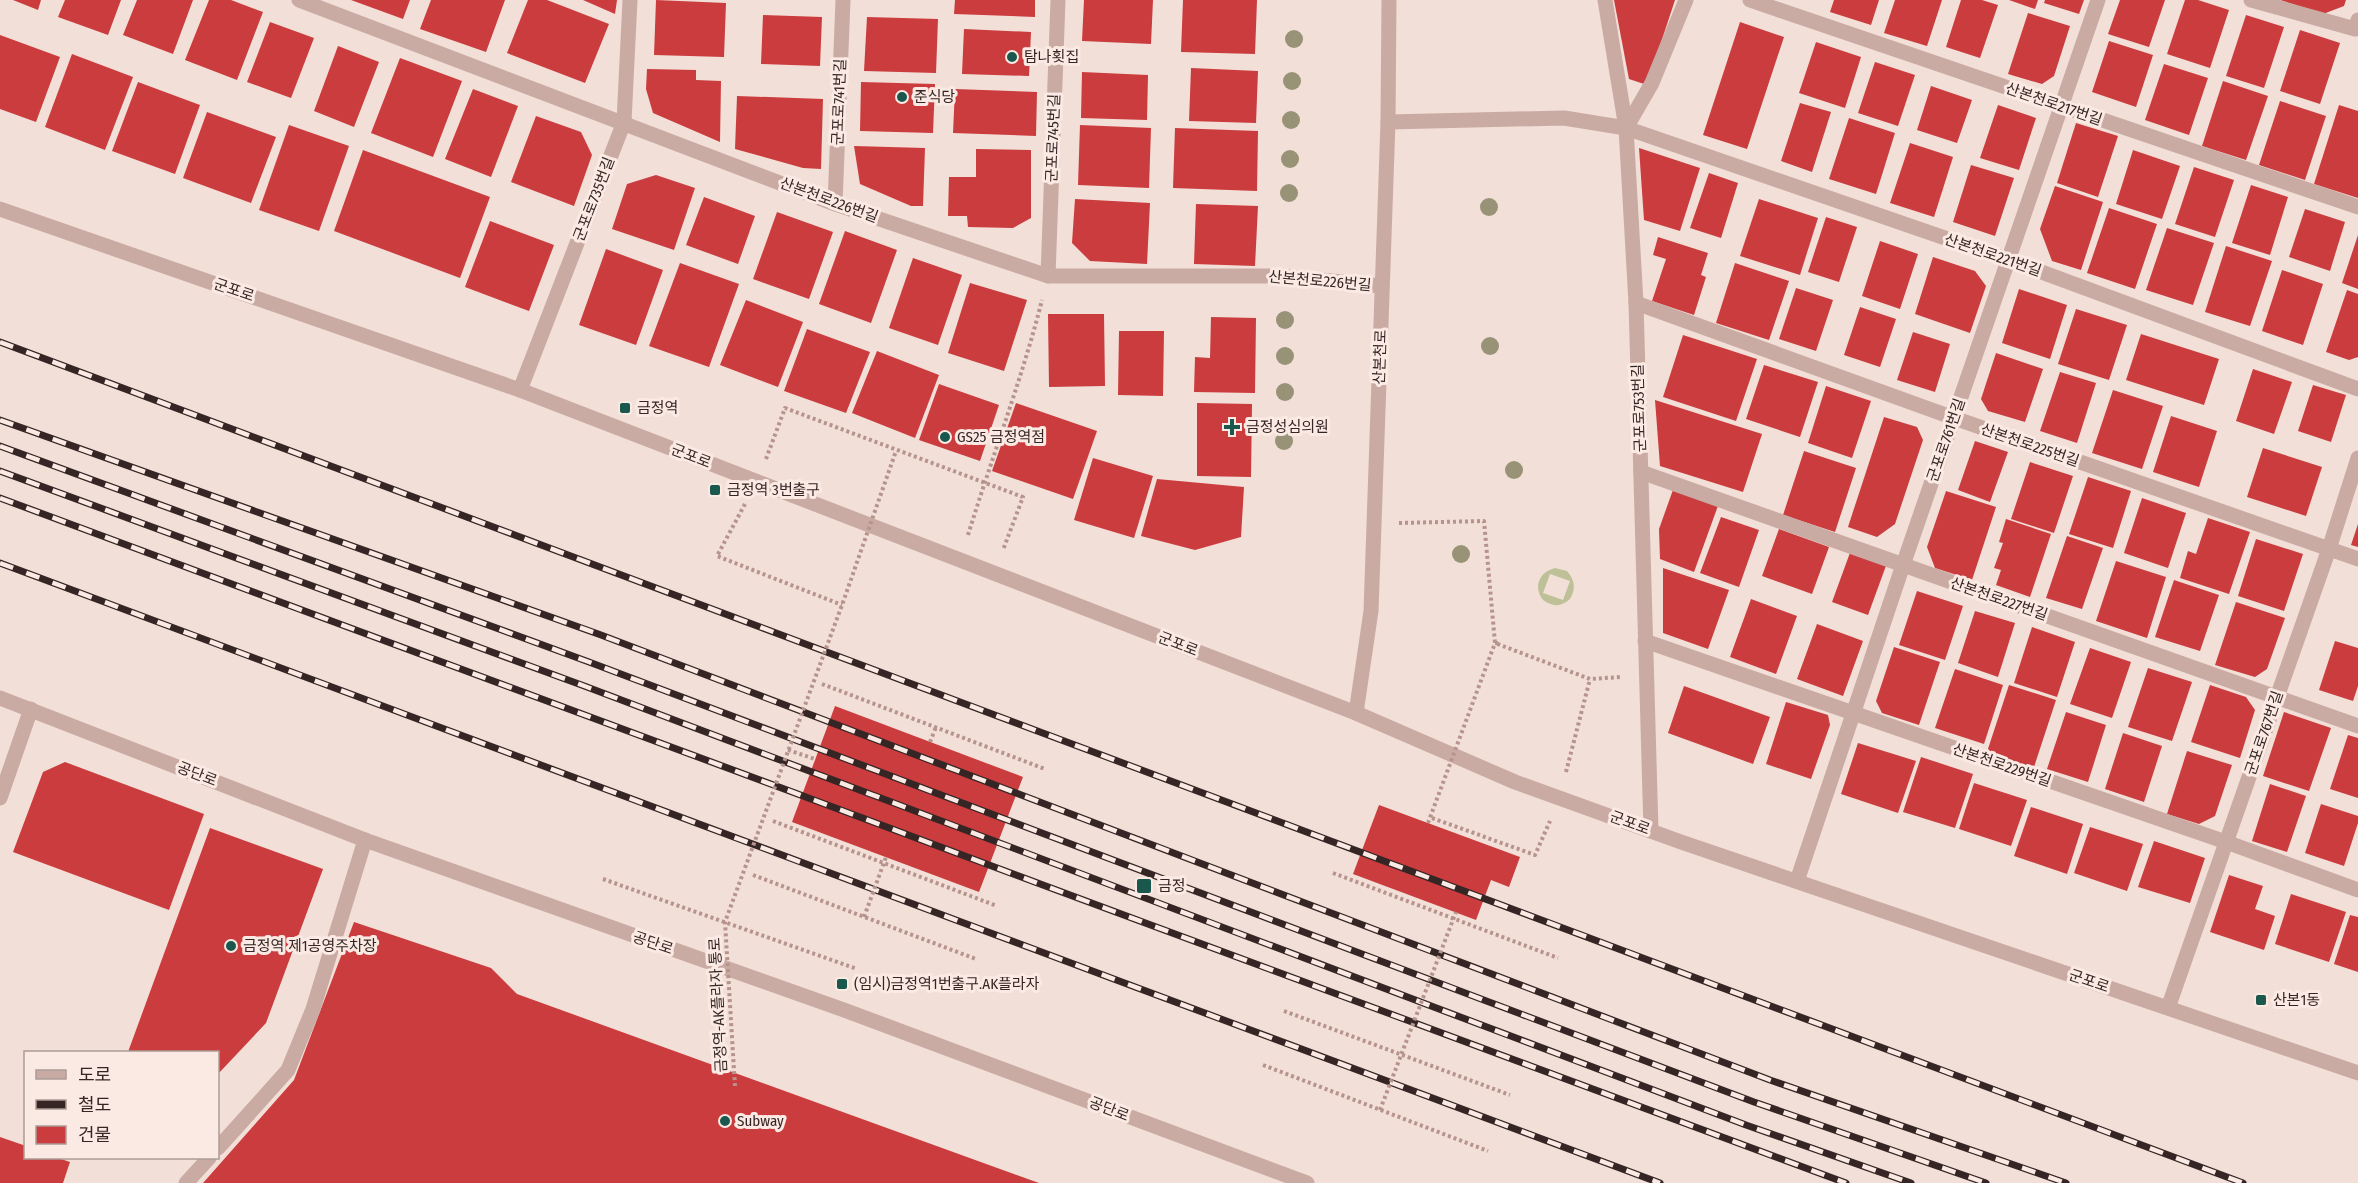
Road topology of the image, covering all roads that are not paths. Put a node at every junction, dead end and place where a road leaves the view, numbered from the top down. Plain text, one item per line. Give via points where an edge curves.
1 (630, 0) edge
2 (843, 0) edge
3 (1058, 0) edge
4 (1389, 0) edge
5 (1605, 0) edge
6 (1686, 0) edge
7 (1750, 0) edge
8 (2098, 0) edge
9 (2251, 0) edge
10 (308, 2) edge
11 (2358, 21) edge
12 (2061, 107) junction
13 (624, 122) junction
14 (1388, 122) junction
15 (1626, 128) junction
16 (835, 204) junction
17 (2358, 207) edge
18 (0, 209) edge
19 (2009, 260) junction
20 (1048, 276) junction
21 (1382, 286) junction
22 (1636, 303) junction
23 (2358, 388) edge
24 (520, 390) junction
25 (1954, 418) junction
26 (2358, 458) edge
27 (1641, 472) junction
28 (2329, 549) junction
29 (2358, 559) edge
30 (1903, 565) junction
31 (1645, 641) junction
32 (2277, 697) junction
33 (0, 698) edge
34 (30, 709) junction
35 (1356, 713) junction
36 (1853, 714) junction
37 (2358, 726) edge
38 (0, 798) edge
39 (1651, 831) junction
40 (365, 840) junction
41 (2226, 842) junction
42 (1797, 881) junction
43 (2358, 890) edge
44 (2168, 1008) junction
45 (2358, 1073) edge
46 (219, 1147) edge
47 (208, 1159) edge
48 (186, 1183) edge
49 (1307, 1183) edge

1 - 13 street, 군포로735번길
2 - 16 street, 군포로741번길
3 - 20 street, 군포로745번길
4 - 14 street, 산본천로
5 - 15 street, 군포로753번길
6 - 15 street via 1652,83
7 - 12 street, 산본천로217번길
8 - 12 street, 군포로761번길
9 - 11 street via 2355,29
10 - 13 street, 산본천로226번길
12 - 17 street, 산본천로217번길
12 - 19 street, 군포로761번길
13 - 16 street, 산본천로226번길
13 - 24 street, 군포로735번길
14 - 15 street, 산본천로221번길 via 1564,118
14 - 21 street, 산본천로
15 - 19 street, 산본천로221번길
15 - 22 street, 군포로753번길
16 - 20 street, 산본천로226번길
18 - 24 street, 군포로
19 - 23 street, 산본천로221번길
19 - 25 street, 군포로761번길
20 - 21 street, 산본천로226번길 via 1281,276
21 - 35 street, 산본천로 via 1371,611
22 - 25 street, 산본천로225번길
22 - 27 street, 군포로753번길
24 - 35 street, 군포로
25 - 28 street, 산본천로225번길
25 - 30 street, 군포로761번길
26 - 28 street, 군포로767번길
27 - 30 street, 산본천로227번길
27 - 31 street, 군포로753번길
28 - 29 street, 산본천로225번길
28 - 32 street, 군포로767번길
30 - 32 street, 산본천로227번길
30 - 36 street, 군포로761번길
31 - 36 street, 산본천로229번길
31 - 39 street, 군포로753번길
32 - 37 street, 산본천로227번길
32 - 41 street, 군포로767번길
33 - 34 street, 공단로
34 - 38 street
34 - 40 street, 공단로
35 - 39 street, 군포로 via 1515,782
36 - 41 street, 산본천로229번길
36 - 42 street, 군포로761번길
39 - 42 street, 군포로
40 - 46 street via 313,1009 288,1070
40 - 49 street, 공단로 via 844,1010
41 - 43 street, 산본천로229번길
41 - 44 street, 군포로767번길
42 - 44 street, 군포로
44 - 45 street, 군포로
47 - 48 street

